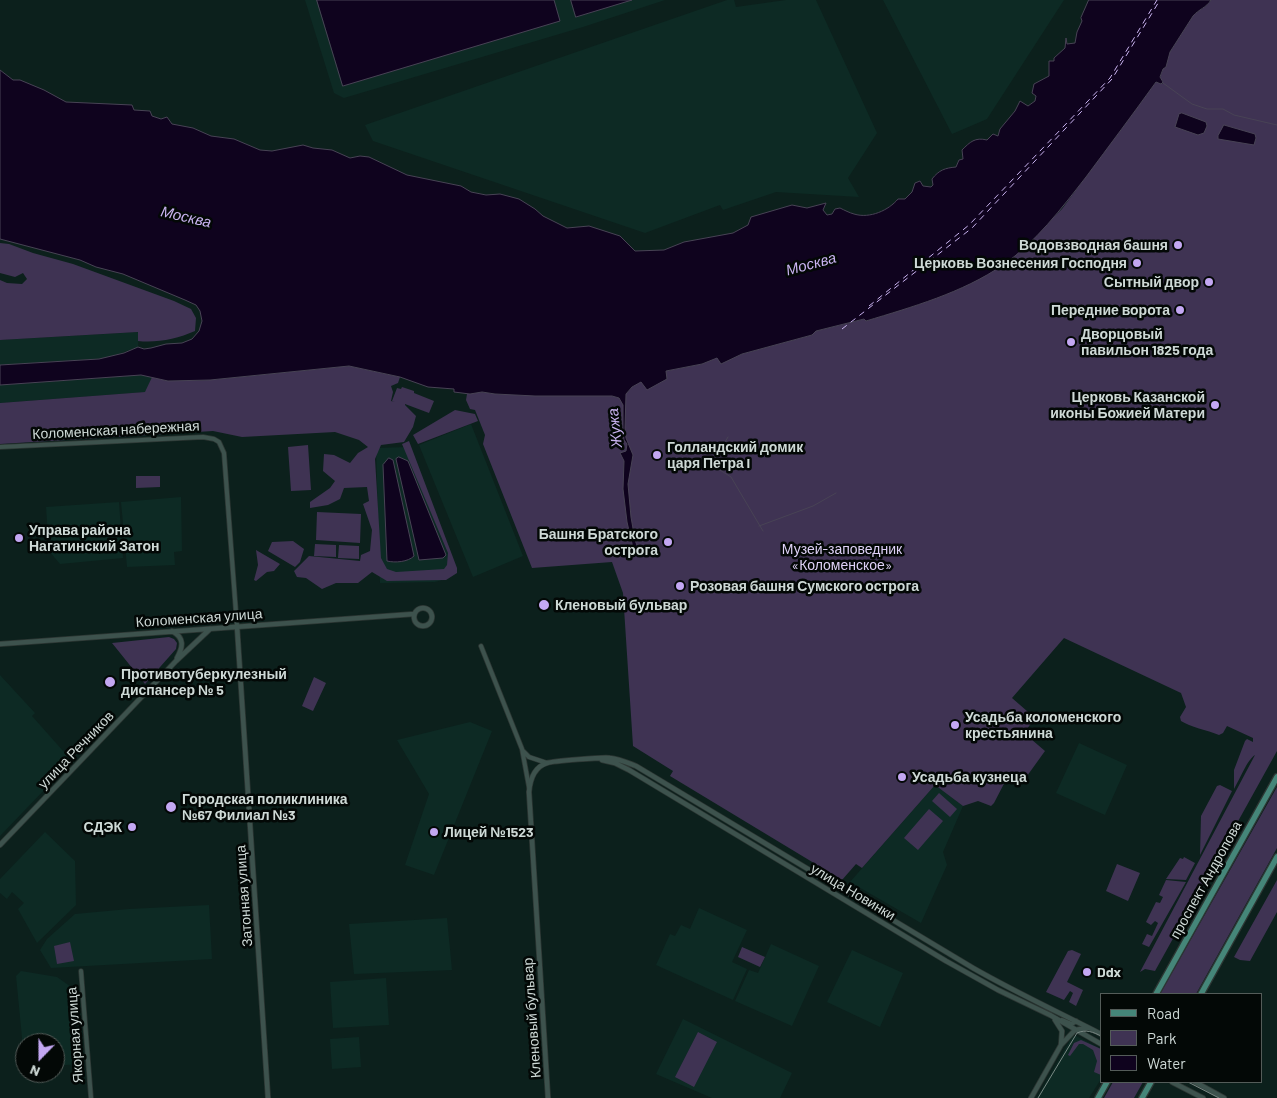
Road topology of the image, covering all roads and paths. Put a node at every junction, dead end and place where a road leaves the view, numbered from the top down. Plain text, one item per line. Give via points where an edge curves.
1 (0, 447) edge
2 (224, 453) joint
3 (414, 614) junction
4 (400, 616) junction
5 (415, 621) junction
6 (237, 626) junction
7 (210, 628) junction
8 (171, 631) junction
9 (0, 644) edge
10 (481, 646) dead end
11 (176, 661) junction
12 (522, 749) junction
13 (596, 759) junction
14 (547, 763) junction
15 (1277, 777) edge
16 (662, 782) junction
17 (658, 788) junction
18 (529, 792) junction
19 (0, 845) edge
20 (1277, 857) edge
21 (921, 938) junction
22 (918, 944) junction
23 (81, 971) dead end
24 (1157, 993) edge
25 (1202, 993) edge
26 (1053, 1016) junction
27 (1076, 1021) junction
28 (1091, 1028) junction
29 (1075, 1030) junction
30 (1100, 1033) edge
31 (1100, 1043) edge
32 (1061, 1045) junction
33 (1106, 1083) edge
34 (1147, 1083) edge
35 (1150, 1083) edge
36 (1174, 1083) edge
37 (1198, 1083) edge
38 (1143, 1096) edge
39 (91, 1098) edge
40 (268, 1098) edge
41 (548, 1098) edge
42 (1032, 1098) edge
43 (1098, 1098) edge
44 (1203, 1098) edge
45 (1224, 1098) edge

1 - 2 street, Коломенская набережная via 208,436 219,442
2 - 6 street, Затонная улица
3 - 4 street, Коломенская улица
3 - 5 street
3 - 5 street, Коломенская улица via 423,607 432,616 425,626
4 - 5 street, Коломенская улица
4 - 6 street, Коломенская улица
6 - 7 street, Коломенская улица
6 - 40 street, Затонная улица
7 - 8 street, Коломенская улица
7 - 11 street, улица Речников
8 - 9 street, Коломенская улица
8 - 11 street via 180,636 182,642
10 - 12 street, Кленовый бульвар
11 - 19 street, улица Речников
12 - 14 street via 529,757
12 - 18 street, Кленовый бульвар
13 - 14 street, улица Новинки
13 - 16 street, улица Новинки via 622,761
13 - 17 street, улица Новинки via 622,766
14 - 18 street via 534,773
15 - 24 main road, проспект Андропова
16 - 17 street via 658,782
16 - 21 street, улица Новинки
17 - 22 street, улица Новинки
18 - 41 street, Кленовый бульвар
20 - 25 main road
21 - 22 street
21 - 27 street, улица Новинки via 1016,992
22 - 26 street, улица Новинки via 991,986
23 - 39 street, Якорная улица
26 - 27 street via 1072,1024
26 - 29 street, улица Новинки
26 - 32 street via 1062,1031
27 - 28 street, улица Новинки
28 - 29 street
28 - 30 street, улица Новинки
29 - 31 street, улица Новинки
29 - 32 street
32 - 42 street
33 - 43 main road
34 - 38 street
35 - 38 main road
36 - 44 street
37 - 45 street

